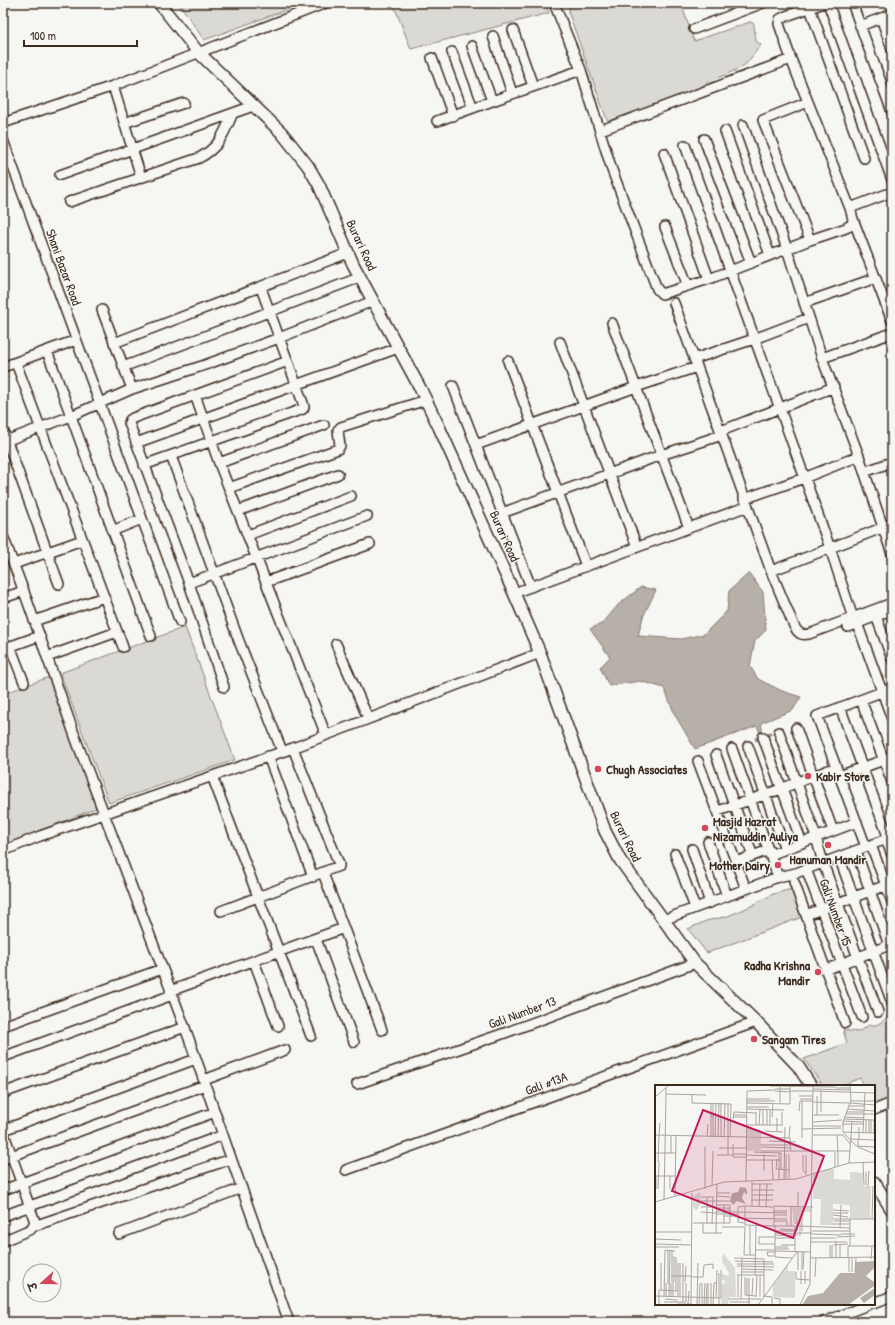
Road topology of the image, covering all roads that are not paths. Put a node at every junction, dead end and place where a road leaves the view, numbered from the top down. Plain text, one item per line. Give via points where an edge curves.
1 (159, 3) edge
2 (326, 3) edge
3 (554, 3) edge
4 (763, 3) edge
5 (824, 3) edge
6 (828, 3) edge
7 (852, 3) edge
8 (810, 8) junction
9 (892, 14) edge
10 (881, 18) junction
11 (860, 26) junction
12 (694, 29) dead end
13 (513, 30) dead end
14 (493, 36) dead end
15 (472, 46) dead end
16 (892, 49) edge
17 (198, 52) junction
18 (452, 52) dead end
19 (432, 58) dead end
20 (791, 59) junction
21 (581, 70) junction
22 (113, 86) junction
23 (533, 86) junction
24 (512, 94) junction
25 (492, 101) junction
26 (808, 102) junction
27 (184, 103) dead end
28 (253, 106) junction
29 (473, 108) junction
30 (892, 112) edge
31 (233, 113) junction
32 (453, 116) junction
33 (437, 121) dead end
34 (3, 123) edge
35 (124, 123) junction
36 (742, 125) dead end
37 (601, 130) junction
38 (725, 131) dead end
39 (704, 138) dead end
40 (3, 140) edge
41 (685, 145) dead end
42 (132, 149) junction
43 (664, 153) dead end
44 (864, 158) dead end
45 (60, 175) dead end
46 (141, 177) junction
47 (892, 180) edge
48 (892, 192) edge
49 (69, 202) dead end
50 (850, 208) junction
51 (853, 219) junction
52 (665, 227) dead end
53 (810, 240) junction
54 (787, 249) junction
55 (348, 253) junction
56 (770, 255) junction
57 (751, 263) junction
58 (729, 271) junction
59 (360, 277) junction
60 (876, 278) junction
61 (708, 279) junction
62 (688, 286) junction
63 (261, 288) junction
64 (373, 301) junction
65 (674, 303) dead end
66 (804, 303) junction
67 (102, 310) dead end
68 (270, 311) junction
69 (809, 318) junction
70 (892, 320) edge
71 (612, 323) dead end
72 (892, 334) edge
73 (279, 338) junction
74 (754, 339) junction
75 (76, 340) junction
76 (560, 342) dead end
77 (114, 343) junction
78 (398, 348) junction
79 (47, 351) junction
80 (822, 358) junction
81 (288, 361) junction
82 (508, 361) dead end
83 (16, 363) junction
84 (696, 363) junction
85 (3, 367) edge
86 (124, 367) junction
87 (296, 385) junction
88 (453, 386) dead end
89 (636, 387) junction
90 (834, 387) junction
91 (132, 389) junction
92 (195, 395) junction
93 (426, 400) junction
94 (100, 403) junction
95 (584, 406) junction
96 (779, 409) junction
97 (71, 416) junction
98 (203, 419) junction
99 (324, 425) dead end
100 (532, 425) junction
101 (40, 428) junction
102 (3, 430) edge
103 (721, 433) junction
104 (5, 442) edge
105 (211, 442) junction
106 (136, 443) junction
107 (476, 445) junction
108 (661, 455) junction
109 (171, 456) junction
110 (859, 456) junction
111 (892, 462) edge
112 (219, 463) junction
113 (144, 465) junction
114 (864, 472) junction
115 (338, 474) dead end
116 (609, 474) junction
117 (804, 478) junction
118 (229, 488) junction
119 (558, 493) junction
120 (351, 496) dead end
121 (746, 502) junction
122 (238, 511) junction
123 (502, 513) junction
124 (367, 516) dead end
125 (142, 519) junction
126 (888, 526) edge
127 (689, 528) junction
128 (112, 531) junction
129 (248, 535) junction
130 (4, 540) edge
131 (82, 540) junction
132 (370, 544) dead end
133 (637, 547) junction
134 (830, 548) junction
135 (48, 552) junction
136 (892, 554) edge
137 (257, 558) junction
138 (14, 564) junction
139 (586, 566) junction
140 (771, 571) junction
141 (215, 572) junction
142 (266, 582) junction
143 (189, 583) junction
144 (59, 584) dead end
145 (531, 586) junction
146 (24, 591) junction
147 (514, 593) junction
148 (104, 597) junction
149 (3, 598) edge
150 (892, 603) edge
151 (892, 610) edge
152 (876, 616) junction
153 (34, 621) junction
154 (180, 622) dead end
155 (853, 622) junction
156 (117, 632) junction
157 (40, 636) junction
158 (151, 636) dead end
159 (336, 644) dead end
160 (123, 646) dead end
161 (6, 648) edge
162 (540, 652) junction
163 (47, 657) junction
164 (892, 659) edge
165 (24, 682) dead end
166 (224, 686) dead end
167 (892, 688) edge
168 (882, 692) junction
169 (861, 700) junction
170 (840, 707) junction
171 (368, 718) junction
172 (892, 719) edge
173 (796, 728) dead end
174 (779, 732) dead end
175 (326, 735) junction
176 (763, 737) dead end
177 (748, 746) dead end
178 (293, 748) junction
179 (732, 749) dead end
180 (282, 751) junction
181 (716, 755) dead end
182 (268, 756) junction
183 (888, 759) edge
184 (698, 761) dead end
185 (863, 768) junction
186 (838, 772) junction
187 (212, 776) junction
188 (813, 777) junction
189 (892, 782) edge
190 (797, 783) junction
191 (782, 788) junction
192 (766, 794) junction
193 (750, 800) junction
194 (734, 805) junction
195 (718, 811) junction
196 (104, 814) junction
197 (857, 822) junction
198 (833, 831) junction
199 (816, 837) junction
200 (889, 839) edge
201 (708, 842) dead end
202 (802, 843) junction
203 (868, 846) junction
204 (692, 849) dead end
205 (785, 849) junction
206 (3, 851) edge
207 (856, 851) junction
208 (769, 853) junction
209 (675, 854) dead end
210 (892, 855) edge
211 (753, 856) junction
212 (839, 857) junction
213 (736, 862) junction
214 (823, 863) junction
215 (806, 869) junction
216 (323, 873) junction
217 (313, 877) junction
218 (778, 877) junction
219 (794, 882) dead end
220 (889, 884) edge
221 (746, 889) junction
222 (870, 891) junction
223 (727, 896) junction
224 (259, 897) junction
225 (854, 897) junction
226 (892, 902) edge
227 (710, 903) junction
228 (838, 903) junction
229 (695, 908) junction
230 (821, 910) junction
231 (221, 911) dead end
232 (811, 913) dead end
233 (663, 920) junction
234 (344, 928) junction
235 (316, 939) junction
236 (891, 945) edge
237 (280, 952) junction
238 (873, 952) junction
239 (858, 958) junction
240 (254, 961) junction
241 (694, 963) junction
242 (842, 964) junction
243 (162, 969) junction
244 (826, 970) junction
245 (171, 993) junction
246 (892, 1003) edge
247 (878, 1012) dead end
248 (862, 1017) dead end
249 (756, 1022) junction
250 (845, 1023) dead end
251 (3, 1026) edge
252 (278, 1026) dead end
253 (185, 1027) junction
254 (382, 1030) dead end
255 (311, 1036) dead end
256 (354, 1042) dead end
257 (286, 1050) dead end
258 (3, 1057) edge
259 (196, 1059) junction
260 (204, 1082) junction
261 (357, 1084) dead end
262 (810, 1085) edge
263 (3, 1093) edge
264 (892, 1103) edge
265 (875, 1110) edge
266 (215, 1112) junction
267 (3, 1130) edge
268 (223, 1136) junction
269 (12, 1156) junction
270 (3, 1159) edge
271 (231, 1159) junction
272 (346, 1170) dead end
273 (22, 1183) junction
274 (875, 1184) edge
275 (242, 1188) junction
276 (3, 1190) edge
277 (30, 1206) junction
278 (892, 1210) edge
279 (3, 1216) edge
280 (34, 1226) junction
281 (119, 1234) dead end
282 (3, 1241) edge
283 (892, 1296) edge
284 (875, 1302) edge
285 (867, 1305) edge
286 (289, 1322) edge
287 (824, 1322) edge

1 - 17 main road, Burari Road
2 - 17 street
3 - 21 street
4 - 12 street
5 - 8 street
6 - 47 street
7 - 11 street
8 - 20 street via 780,19 779,24
8 - 44 street
9 - 10 street
10 - 11 street
10 - 16 street
11 - 30 street
13 - 23 street
14 - 24 street
15 - 25 street
17 - 22 street
17 - 28 main road, Burari Road
18 - 29 street
19 - 32 street
20 - 26 street
20 - 37 street
21 - 23 street
21 - 37 street
22 - 34 street
22 - 35 street
23 - 24 street
24 - 25 street
25 - 29 street
26 - 50 street
26 - 53 street via 763,120
27 - 35 street
28 - 31 street
28 - 55 main road, Burari Road via 282,133 308,166 319,185
29 - 32 street
31 - 42 street
31 - 46 street via 216,145 207,154
32 - 33 street
35 - 42 street
36 - 54 street
37 - 62 street via 612,170 657,289 662,294
38 - 56 street
39 - 57 street
40 - 75 street, Shani Bazar Road
41 - 58 street
42 - 45 street
42 - 46 street
43 - 61 street
46 - 49 street
48 - 50 street
50 - 51 street
51 - 53 street via 852,224 846,228
51 - 60 street
52 - 62 street
53 - 54 street
54 - 56 street
54 - 66 street
55 - 59 main road, Burari Road
55 - 63 street
56 - 57 street
57 - 58 street
58 - 61 street
58 - 74 street
59 - 64 main road, Burari Road
59 - 68 street
60 - 66 street
60 - 70 street
61 - 62 street
63 - 68 street
63 - 77 street
64 - 73 street
64 - 78 main road, Burari Road
65 - 84 street
66 - 69 street
67 - 77 street
68 - 73 street
68 - 86 street
69 - 74 street
69 - 80 street
71 - 89 street
72 - 80 street
73 - 81 street
73 - 91 street
74 - 84 street
74 - 96 street
75 - 79 street
75 - 94 street, Shani Bazar Road
76 - 95 street
77 - 86 street
78 - 87 street
78 - 93 main road, Burari Road
79 - 83 street
79 - 97 street
80 - 90 street
81 - 87 street
81 - 92 street
82 - 100 street
83 - 85 street
83 - 101 street
84 - 89 street
84 - 103 street
86 - 91 street
87 - 98 street
87 - 105 street via 303,409
88 - 107 street
89 - 95 street
89 - 108 street
90 - 96 street
90 - 110 street
91 - 94 street
92 - 98 street
92 - 106 street via 130,420
93 - 118 street via 341,427 338,430 338,449
93 - 147 main road, Burari Road
94 - 97 street
94 - 125 street, Shani Bazar Road
95 - 100 street
95 - 116 street
96 - 103 street
96 - 117 street
97 - 101 street
97 - 128 street
98 - 105 street
98 - 106 street
99 - 112 street
100 - 107 street
100 - 119 street
101 - 104 street
101 - 131 street
102 - 104 street
103 - 108 street
103 - 121 street
104 - 135 street
105 - 109 street
105 - 112 street
106 - 113 street
107 - 123 street
108 - 116 street
108 - 127 street
109 - 113 street
109 - 141 street
110 - 114 street
110 - 117 street
111 - 114 street
112 - 118 street
113 - 143 street
114 - 126 street
115 - 122 street
116 - 119 street
116 - 133 street
117 - 121 street
117 - 134 street
118 - 122 street
119 - 123 street
119 - 139 street
120 - 129 street
121 - 127 street
121 - 140 street
122 - 129 street
123 - 145 street
124 - 137 street
125 - 128 street
125 - 154 street, Shani Bazar Road
126 - 134 street
126 - 136 street
127 - 133 street
128 - 158 street
129 - 137 street
130 - 138 street
131 - 135 street
131 - 148 street
132 - 142 street
133 - 139 street
134 - 140 street
134 - 155 street
135 - 138 street
135 - 144 street
137 - 141 street
137 - 142 street
138 - 146 street
139 - 145 street
140 - 155 street via 794,626 801,635
141 - 143 street
141 - 180 street
142 - 175 street
143 - 166 street
145 - 147 street
146 - 149 street
146 - 153 street
147 - 162 main road, Burari Road
148 - 153 street
148 - 156 street
150 - 155 street
151 - 152 street
152 - 155 street
152 - 164 street
153 - 157 street
155 - 168 street
156 - 160 street
156 - 163 street
157 - 161 street
157 - 163 street
159 - 171 street
161 - 165 street
162 - 171 street
162 - 233 main road, Burari Road via 611,844 627,871
163 - 196 street
167 - 168 street
168 - 169 street
168 - 172 street
169 - 170 street
169 - 183 street
170 - 185 street
170 - 186 street via 817,716
171 - 175 street
173 - 188 street
174 - 190 street
175 - 178 street
176 - 191 street
177 - 192 street
178 - 180 street
178 - 216 street via 339,864 338,867
179 - 193 street
180 - 182 street
181 - 194 street
182 - 187 street
182 - 217 street
183 - 185 street
183 - 189 street
184 - 195 street
185 - 186 street
185 - 200 street
186 - 188 street
186 - 197 street
187 - 196 street
187 - 224 street
188 - 190 street
188 - 198 street
190 - 191 street
190 - 199 street
191 - 192 street
191 - 202 street
192 - 193 street
192 - 205 street
193 - 194 street
193 - 208 street
194 - 195 street
194 - 211 street
195 - 213 street
196 - 206 street
196 - 243 street
197 - 198 street
197 - 203 street
198 - 199 street
199 - 202 street
199 - 214 street
200 - 203 street
200 - 210 street
201 - 223 street
202 - 205 street
203 - 207 street
203 - 220 street
204 - 227 street
205 - 208 street
207 - 212 street
207 - 222 street
208 - 211 street
208 - 218 street
209 - 229 street
211 - 213 street
212 - 214 street
212 - 225 street
213 - 221 street
214 - 215 street
214 - 228 street
215 - 218 street
215 - 230 street, Gali Number 15
216 - 217 street
216 - 234 street
217 - 224 street
218 - 221 street
219 - 244 street
220 - 222 street
220 - 226 street
221 - 223 street
222 - 225 street
222 - 236 street
223 - 227 street
224 - 231 street
224 - 237 street
225 - 228 street
225 - 238 street
227 - 229 street
228 - 230 street
228 - 239 street
229 - 233 street
230 - 232 street
230 - 242 street, Gali Number 15
233 - 241 main road, Burari Road
234 - 235 street
234 - 254 street
235 - 237 street
235 - 256 street
236 - 238 street
237 - 240 street
237 - 255 street
238 - 239 street
238 - 246 street
239 - 242 street
239 - 247 street
240 - 245 street
240 - 252 street
241 - 249 main road, Burari Road
241 - 261 street, Gali Number 13
242 - 244 street
242 - 248 street, Gali Number 15
243 - 245 street
243 - 251 street
244 - 250 street
245 - 253 street
245 - 258 street
249 - 262 main road, Burari Road via 798,1066
249 - 272 street, Gali #13A
253 - 259 street
253 - 263 street
257 - 260 street
259 - 260 street
259 - 267 street
260 - 266 street
260 - 269 street
264 - 265 street
266 - 268 street
266 - 273 street
267 - 269 street
268 - 271 street
268 - 277 street
269 - 270 street
269 - 273 street
271 - 275 street
271 - 280 street
273 - 276 street
273 - 277 street
274 - 278 main road
275 - 281 street
275 - 286 street
277 - 279 street
277 - 280 street
280 - 282 street
283 - 284 street
285 - 287 street

